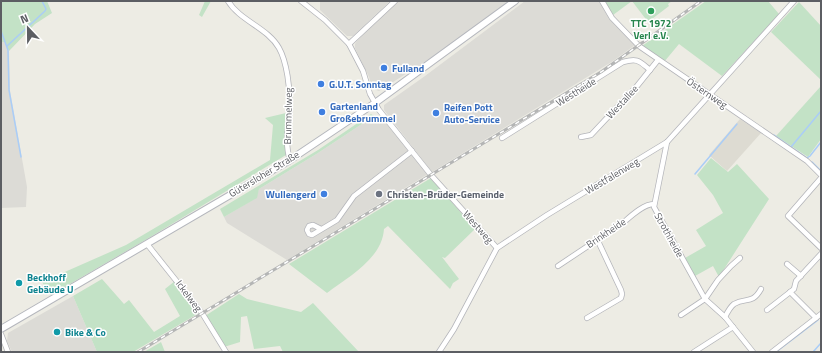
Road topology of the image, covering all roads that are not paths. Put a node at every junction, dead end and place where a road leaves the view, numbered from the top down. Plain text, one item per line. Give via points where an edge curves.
1 (228, 1) edge
2 (301, 1) edge
3 (395, 1) edge
4 (516, 1) edge
5 (602, 1) edge
6 (794, 1) edge
7 (349, 44) junction
8 (658, 60) junction
9 (650, 70) junction
10 (709, 95) junction
11 (375, 103) junction
12 (581, 137) dead end
13 (502, 138) dead end
14 (667, 142) junction
15 (412, 151) junction
16 (290, 160) junction
17 (821, 177) edge
18 (654, 204) junction
19 (321, 229) dead end
20 (597, 239) junction
21 (147, 244) junction
22 (497, 248) junction
23 (821, 248) edge
24 (821, 254) edge
25 (740, 258) dead end
26 (787, 264) dead end
27 (558, 266) dead end
28 (801, 276) junction
29 (761, 289) dead end
30 (790, 292) junction
31 (705, 299) junction
32 (767, 310) dead end
33 (681, 315) dead end
34 (820, 316) edge
35 (725, 317) junction
36 (587, 318) dead end
37 (733, 327) junction
38 (1, 329) edge
39 (1, 334) edge
40 (8, 352) edge
41 (226, 352) edge
42 (438, 352) edge
43 (694, 352) edge
44 (753, 352) edge
45 (772, 352) edge

1 - 16 street, Brummelweg via 280,49 288,76 290,105 287,150
2 - 7 street
3 - 7 street
4 - 11 main road, Gütersloher Straße
5 - 8 street, Östernweg via 612,18 639,46
6 - 10 street, Westfalenweg
7 - 11 street
8 - 9 street, Westallee
8 - 10 street, Östernweg
9 - 12 street, Westallee via 591,135
9 - 13 street, Westheide via 633,59 623,62
10 - 14 street, Westfalenweg
10 - 17 street, Östernweg via 807,161
11 - 15 street, Westweg
11 - 16 main road, Gütersloher Straße
14 - 18 street, Strothheide
14 - 22 street, Westfalenweg
15 - 19 street via 354,196 337,220
15 - 22 street, Westweg
16 - 21 main road, Gütersloher Straße
17 - 23 street via 788,216
18 - 20 street, Brinkheide via 650,204
18 - 31 street, Strothheide
20 - 27 street, Brinkheide
20 - 36 street via 622,294 621,298
21 - 38 main road, Gütersloher Straße
21 - 41 street, Ickelweg via 202,313
22 - 42 street, Westfalenweg via 454,329
24 - 28 street
25 - 31 street via 718,280
26 - 28 street
28 - 30 street
29 - 35 street via 755,298 735,303
30 - 32 street
30 - 34 street
31 - 33 street
31 - 35 street, Strothheide
34 - 45 street
35 - 37 street, Strothheide
37 - 43 street
37 - 44 street, Strothheide
39 - 40 street

